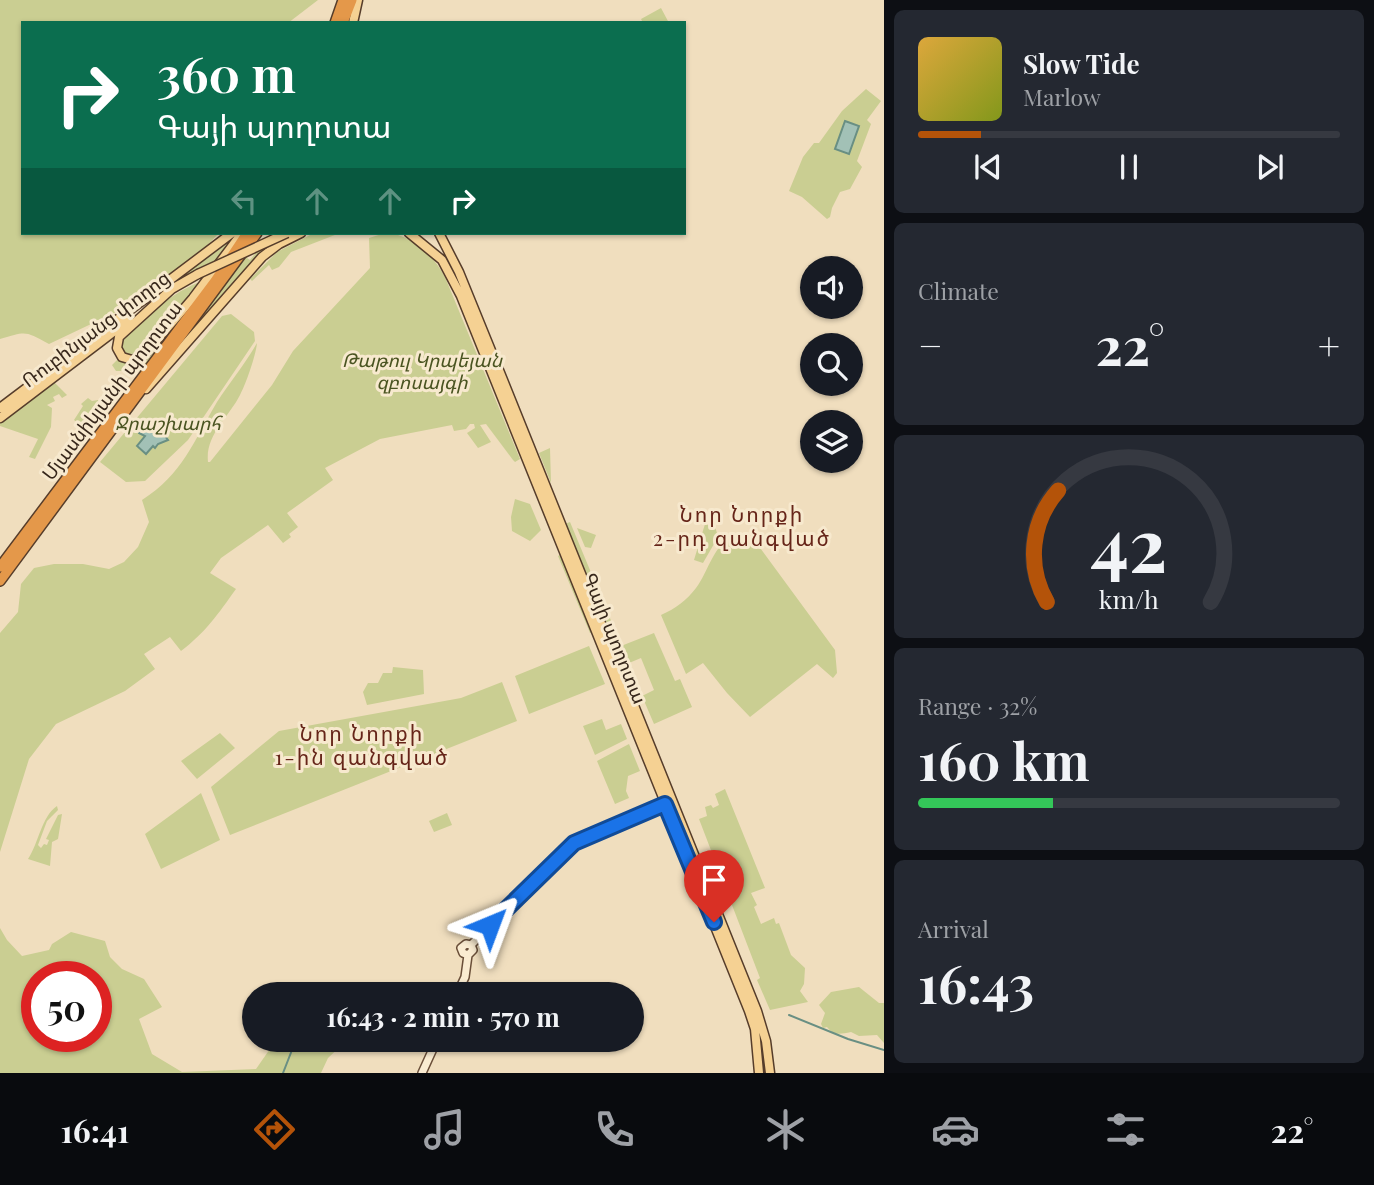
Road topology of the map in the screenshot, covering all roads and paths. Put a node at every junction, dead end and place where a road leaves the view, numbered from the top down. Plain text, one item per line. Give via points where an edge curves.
1 (343, 0) edge
2 (352, 0) edge
3 (358, 0) edge
4 (336, 21) edge
5 (344, 21) edge
6 (353, 21) edge
7 (229, 235) edge
8 (240, 235) edge
9 (246, 235) edge
10 (256, 235) edge
11 (283, 235) edge
12 (296, 235) edge
13 (411, 235) edge
14 (440, 235) edge
15 (174, 287) junction
16 (130, 406) junction
17 (0, 408) edge
18 (0, 418) edge
19 (0, 567) edge
20 (0, 582) edge
21 (665, 804) junction
22 (462, 982) edge
23 (432, 1052) edge
24 (422, 1073) edge
25 (759, 1073) edge
26 (770, 1073) edge

1 - 4 highway
2 - 5 highway
3 - 6 main road
7 - 17 main road, Ռուբինյանց փողոց
8 - 15 main road via 144,355 132,360 122,357 117,348 119,337
9 - 19 highway, Մյասնիկյանի պողոտա
10 - 16 highway, Մյասնիկյանի պողոտա
11 - 15 main road, Ռուբինյանց փողոց, bridge
12 - 16 main road via 262,257
13 - 21 main road, Գայի պողոտա via 442,260 456,285
14 - 26 main road, Գայի պողոտա via 459,272 757,1011
15 - 18 main road, Ռուբինյանց փողոց
16 - 20 highway, Մյասնիկյանի պողոտա
21 - 22 main road via 574,843 471,945
21 - 25 main road, Գայի պողոտա via 752,1020
23 - 24 main road

